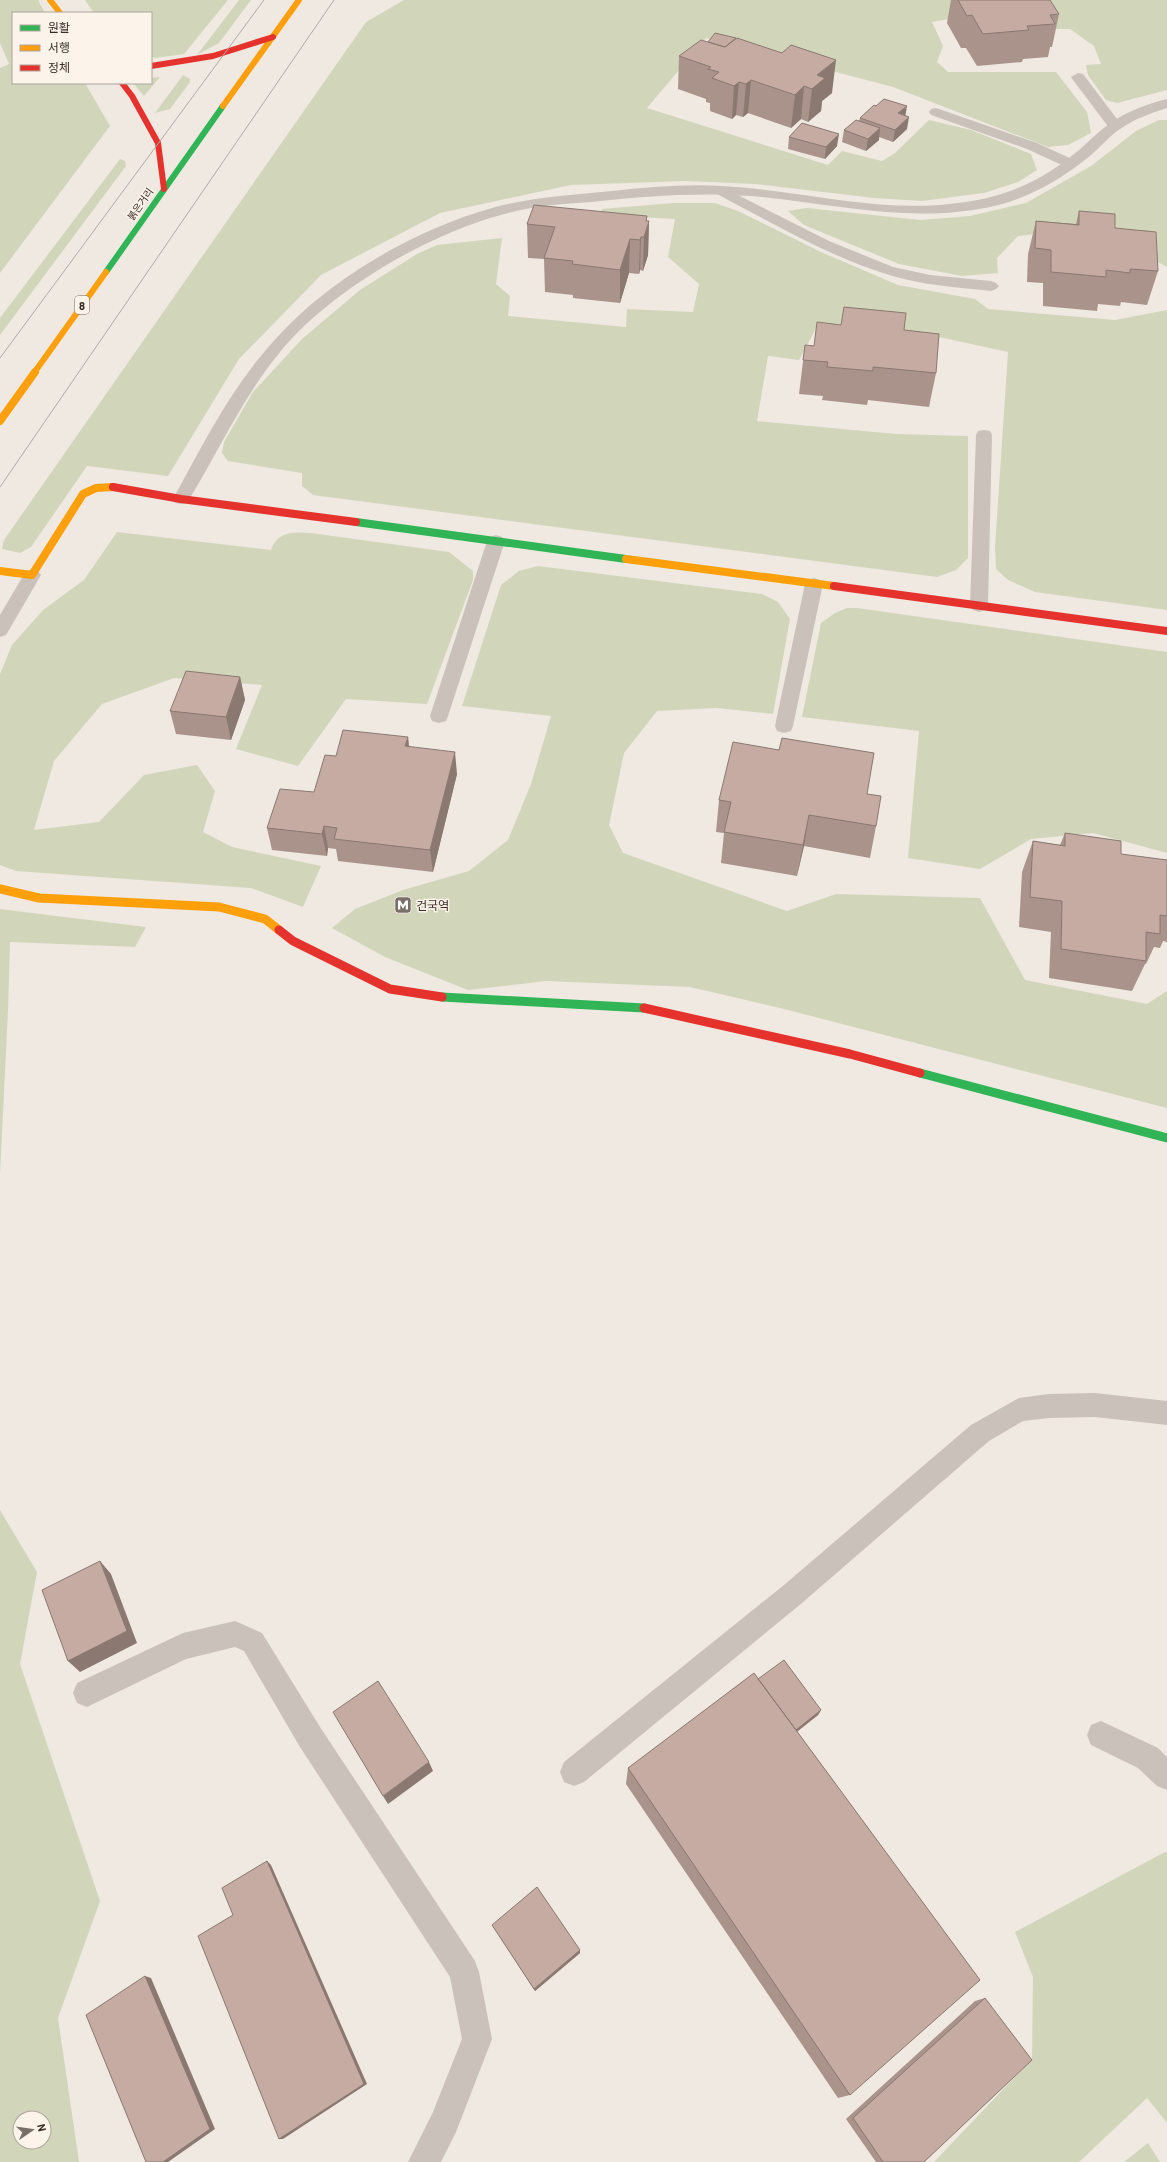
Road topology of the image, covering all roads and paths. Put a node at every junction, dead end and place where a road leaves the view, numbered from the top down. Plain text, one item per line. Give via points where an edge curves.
1 (50, 0) edge
2 (299, 0) edge
3 (59, 12) edge
4 (273, 36) junction
5 (152, 66) edge
6 (1078, 77) dead end
7 (123, 84) edge
8 (1167, 103) edge
9 (936, 112) dead end
10 (1115, 126) junction
11 (1071, 164) junction
12 (164, 189) junction
13 (720, 190) junction
14 (991, 286) dead end
15 (0, 420) edge
16 (984, 435) dead end
17 (181, 499) junction
18 (496, 541) junction
19 (0, 571) edge
20 (32, 575) junction
21 (814, 584) junction
22 (979, 606) junction
23 (0, 631) edge
24 (1167, 631) edge
25 (439, 716) dead end
26 (784, 726) dead end
27 (0, 889) edge
28 (1167, 1138) edge
29 (1167, 1413) edge
30 (87, 1693) dead end
31 (1101, 1736) dead end
32 (574, 1772) dead end
33 (1167, 1776) edge
34 (424, 2162) edge

1 - 3 main road
2 - 4 main road, 붉은거리 / 8
4 - 5 main road via 208,58
4 - 12 main road, 붉은거리 / 8
6 - 10 street
7 - 12 main road via 139,107 158,143
8 - 10 street
9 - 11 street via 1032,146
10 - 11 street
11 - 13 street via 1051,179 990,203 924,211 883,209 800,197
12 - 15 main road, 붉은거리 / 8
13 - 14 street via 824,244 888,270 930,280
13 - 17 street via 643,192 556,201 497,211 433,233 344,288 318,307 276,347 224,421
16 - 22 street
17 - 18 main road
17 - 20 main road via 112,487 96,488 83,494
18 - 21 main road
18 - 25 street
19 - 20 main road
20 - 23 street
21 - 22 main road
21 - 26 street
22 - 24 main road
27 - 28 main road via 39,898 219,907 265,919 293,941 390,989 480,1000 651,1008 850,1054
29 - 32 street via 1095,1405 1049,1406 1019,1410 987,1430 793,1594
30 - 34 street via 184,1646 235,1634 253,1642 310,1737 464,1972 477,2039 445,2121
31 - 33 street via 1148,1758

